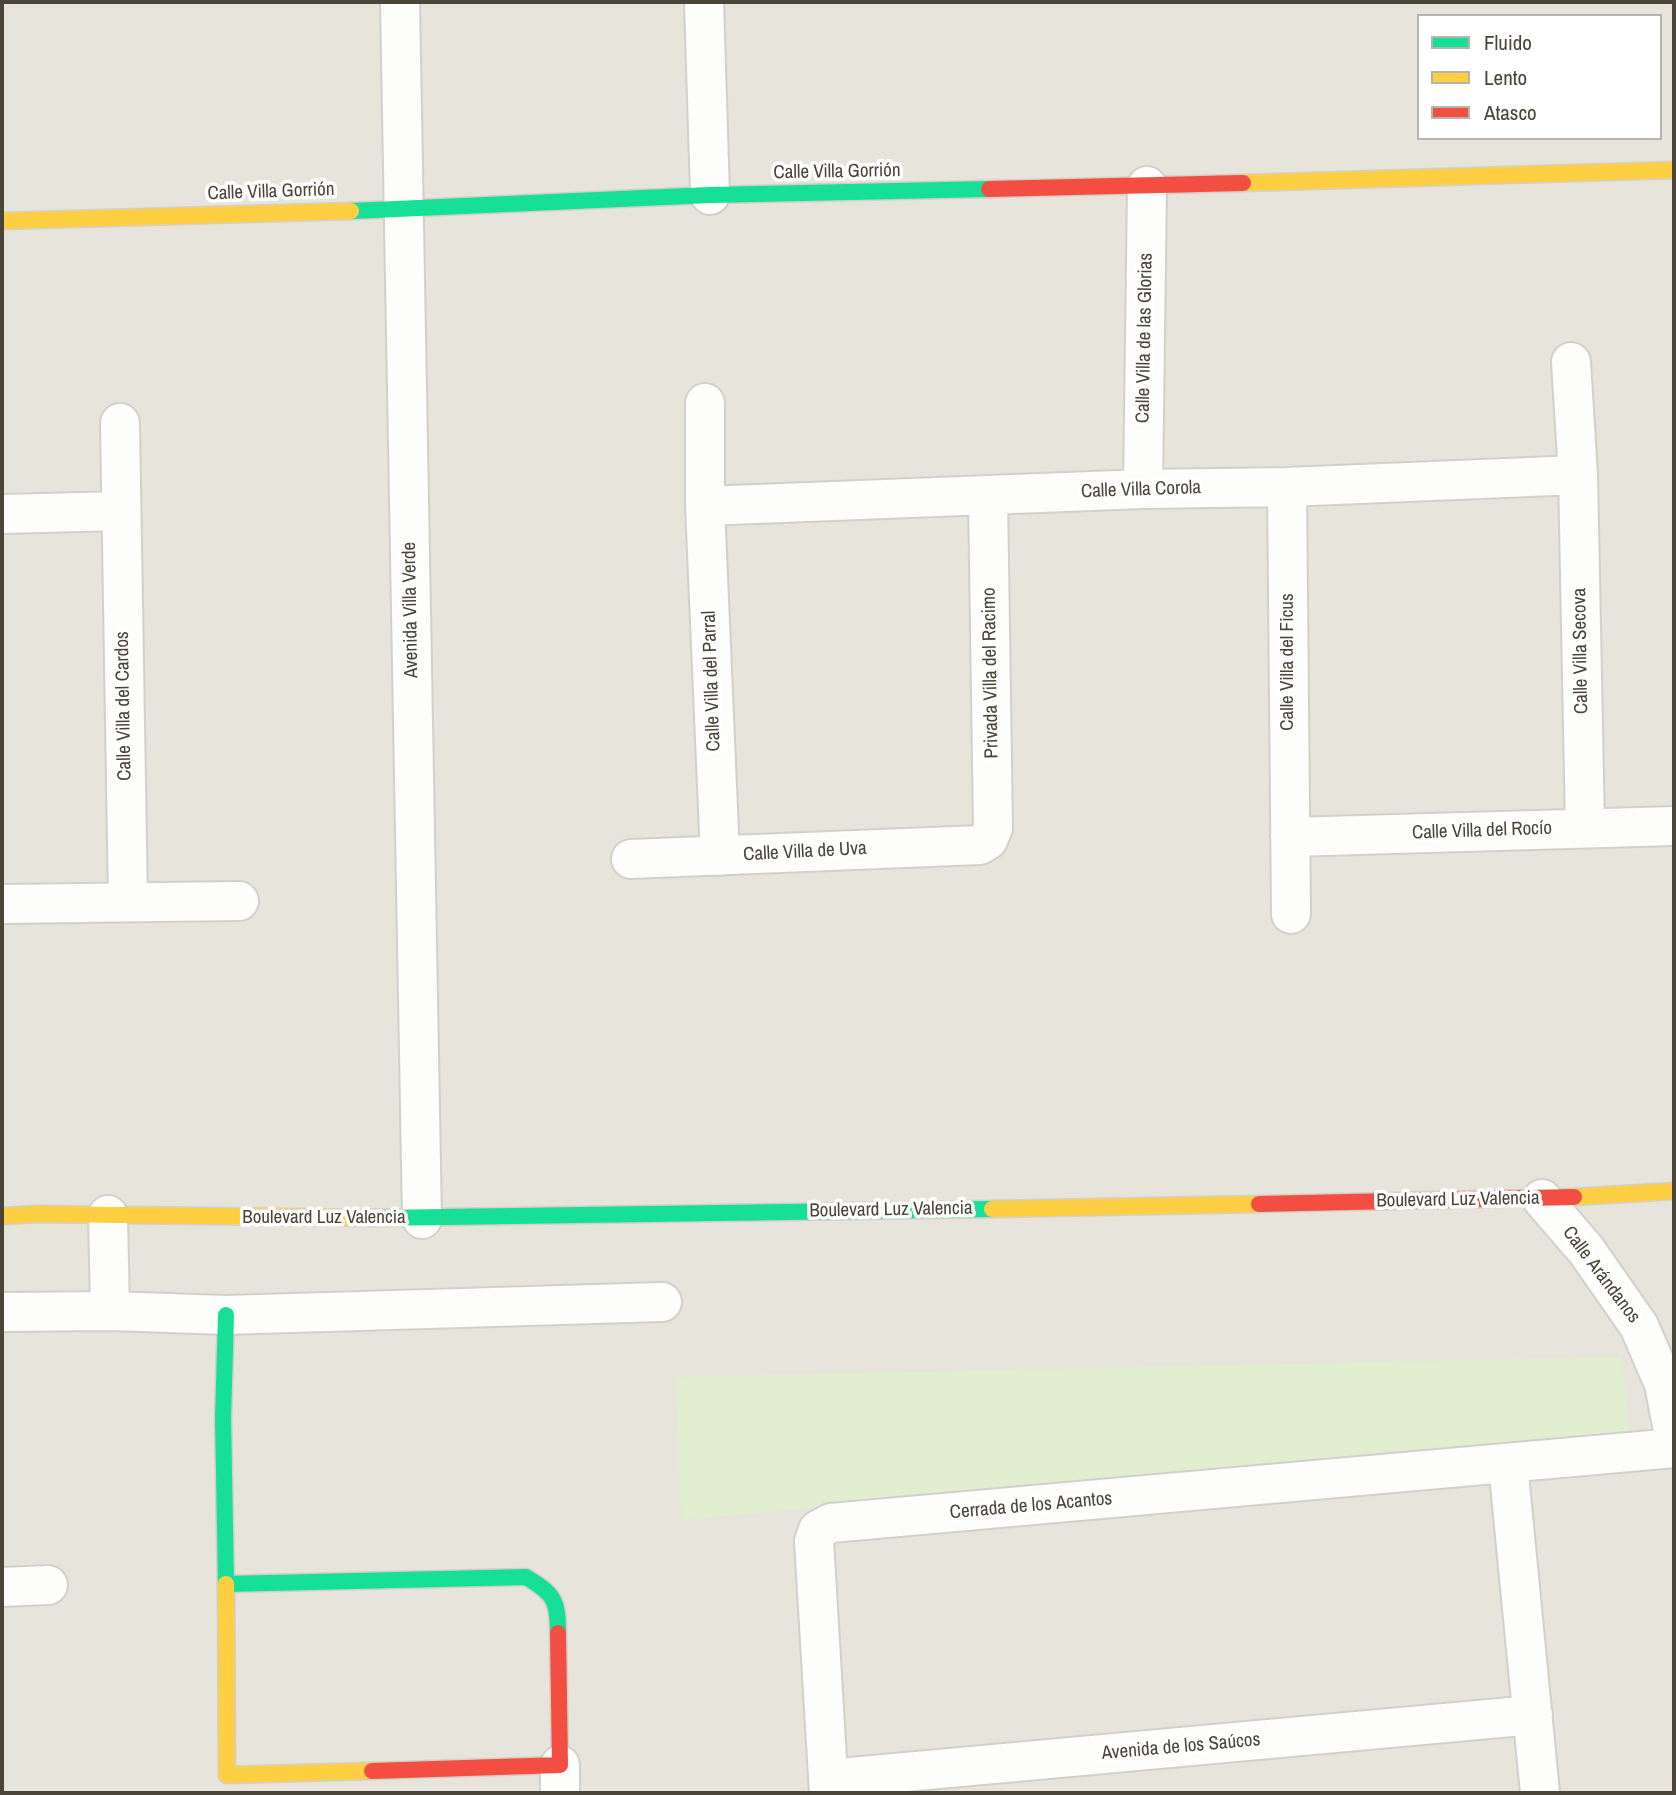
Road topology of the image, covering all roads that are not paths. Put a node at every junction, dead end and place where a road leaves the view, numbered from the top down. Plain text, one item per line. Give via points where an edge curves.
1 (400, 2) edge
2 (704, 2) edge
3 (1674, 170) edge
4 (1147, 186) junction
5 (710, 195) junction
6 (403, 209) junction
7 (2, 221) edge
8 (1571, 362) dead end
9 (705, 403) dead end
10 (120, 423) dead end
11 (1578, 475) junction
12 (1287, 487) junction
13 (1143, 489) junction
14 (988, 496) junction
15 (705, 506) junction
16 (121, 511) junction
17 (2, 514) edge
18 (1674, 825) edge
19 (1585, 827) junction
20 (1290, 838) junction
21 (980, 845) joint
22 (720, 856) junction
23 (631, 859) dead end
24 (239, 901) dead end
25 (128, 902) junction
26 (2, 904) edge
27 (1291, 914) dead end
28 (1674, 1191) edge
29 (1542, 1199) junction
30 (108, 1215) junction
31 (2, 1216) edge
32 (422, 1219) junction
33 (662, 1302) dead end
34 (110, 1311) junction
35 (2, 1312) edge
36 (226, 1315) junction
37 (1674, 1435) edge
38 (1674, 1448) edge
39 (1508, 1464) junction
40 (226, 1584) junction
41 (48, 1585) dead end
42 (2, 1587) edge
43 (1533, 1716) junction
44 (560, 1779) edge
45 (227, 1784) edge
46 (829, 1786) edge
47 (1540, 1793) edge

1 - 6 street, Avenida Villa Verde
2 - 5 street
3 - 4 street, Calle Villa Gorrión
4 - 5 street, Calle Villa Gorrión
4 - 13 street, Calle Villa de las Glorias
5 - 6 street, Calle Villa Gorrión
6 - 7 street, Calle Villa Gorrión
6 - 32 street, Avenida Villa Verde
8 - 11 street, Calle Villa Secova
9 - 15 street, Calle Villa del Parral
10 - 16 street, Calle Villa del Cardos
11 - 12 street, Calle Villa Corola
11 - 19 street, Calle Villa Secova
12 - 13 street, Calle Villa Corola
12 - 20 street, Calle Villa del Ficus
13 - 14 street, Calle Villa Corola
14 - 15 street, Calle Villa Corola
14 - 21 street, Privada Villa del Racimo via 993,828
15 - 22 street, Calle Villa del Parral
16 - 17 street
16 - 25 street, Calle Villa del Cardos
18 - 19 street, Calle Villa del Rocío
19 - 20 street, Calle Villa del Rocío
20 - 27 street, Calle Villa del Ficus
21 - 22 street, Calle Villa de Uva
22 - 23 street, Calle Villa de Uva
24 - 25 street
25 - 26 street
28 - 29 street, Boulevard Luz Valencia
29 - 32 street, Boulevard Luz Valencia
29 - 37 street, Calle Arándanos via 1586,1250 1640,1326 1664,1384
30 - 31 street, Boulevard Luz Valencia
30 - 32 street, Boulevard Luz Valencia
30 - 34 street
33 - 36 street
34 - 35 street
34 - 36 street
36 - 40 street
38 - 39 street, Cerrada de los Acantos
39 - 43 street
39 - 46 street, Cerrada de los Acantos via 831,1523 818,1530 814,1541
40 - 44 street via 526,1577 548,1590 558,1612
40 - 45 street
41 - 42 street
43 - 46 street, Avenida de los Saúcos
43 - 47 street
44 - 45 street

